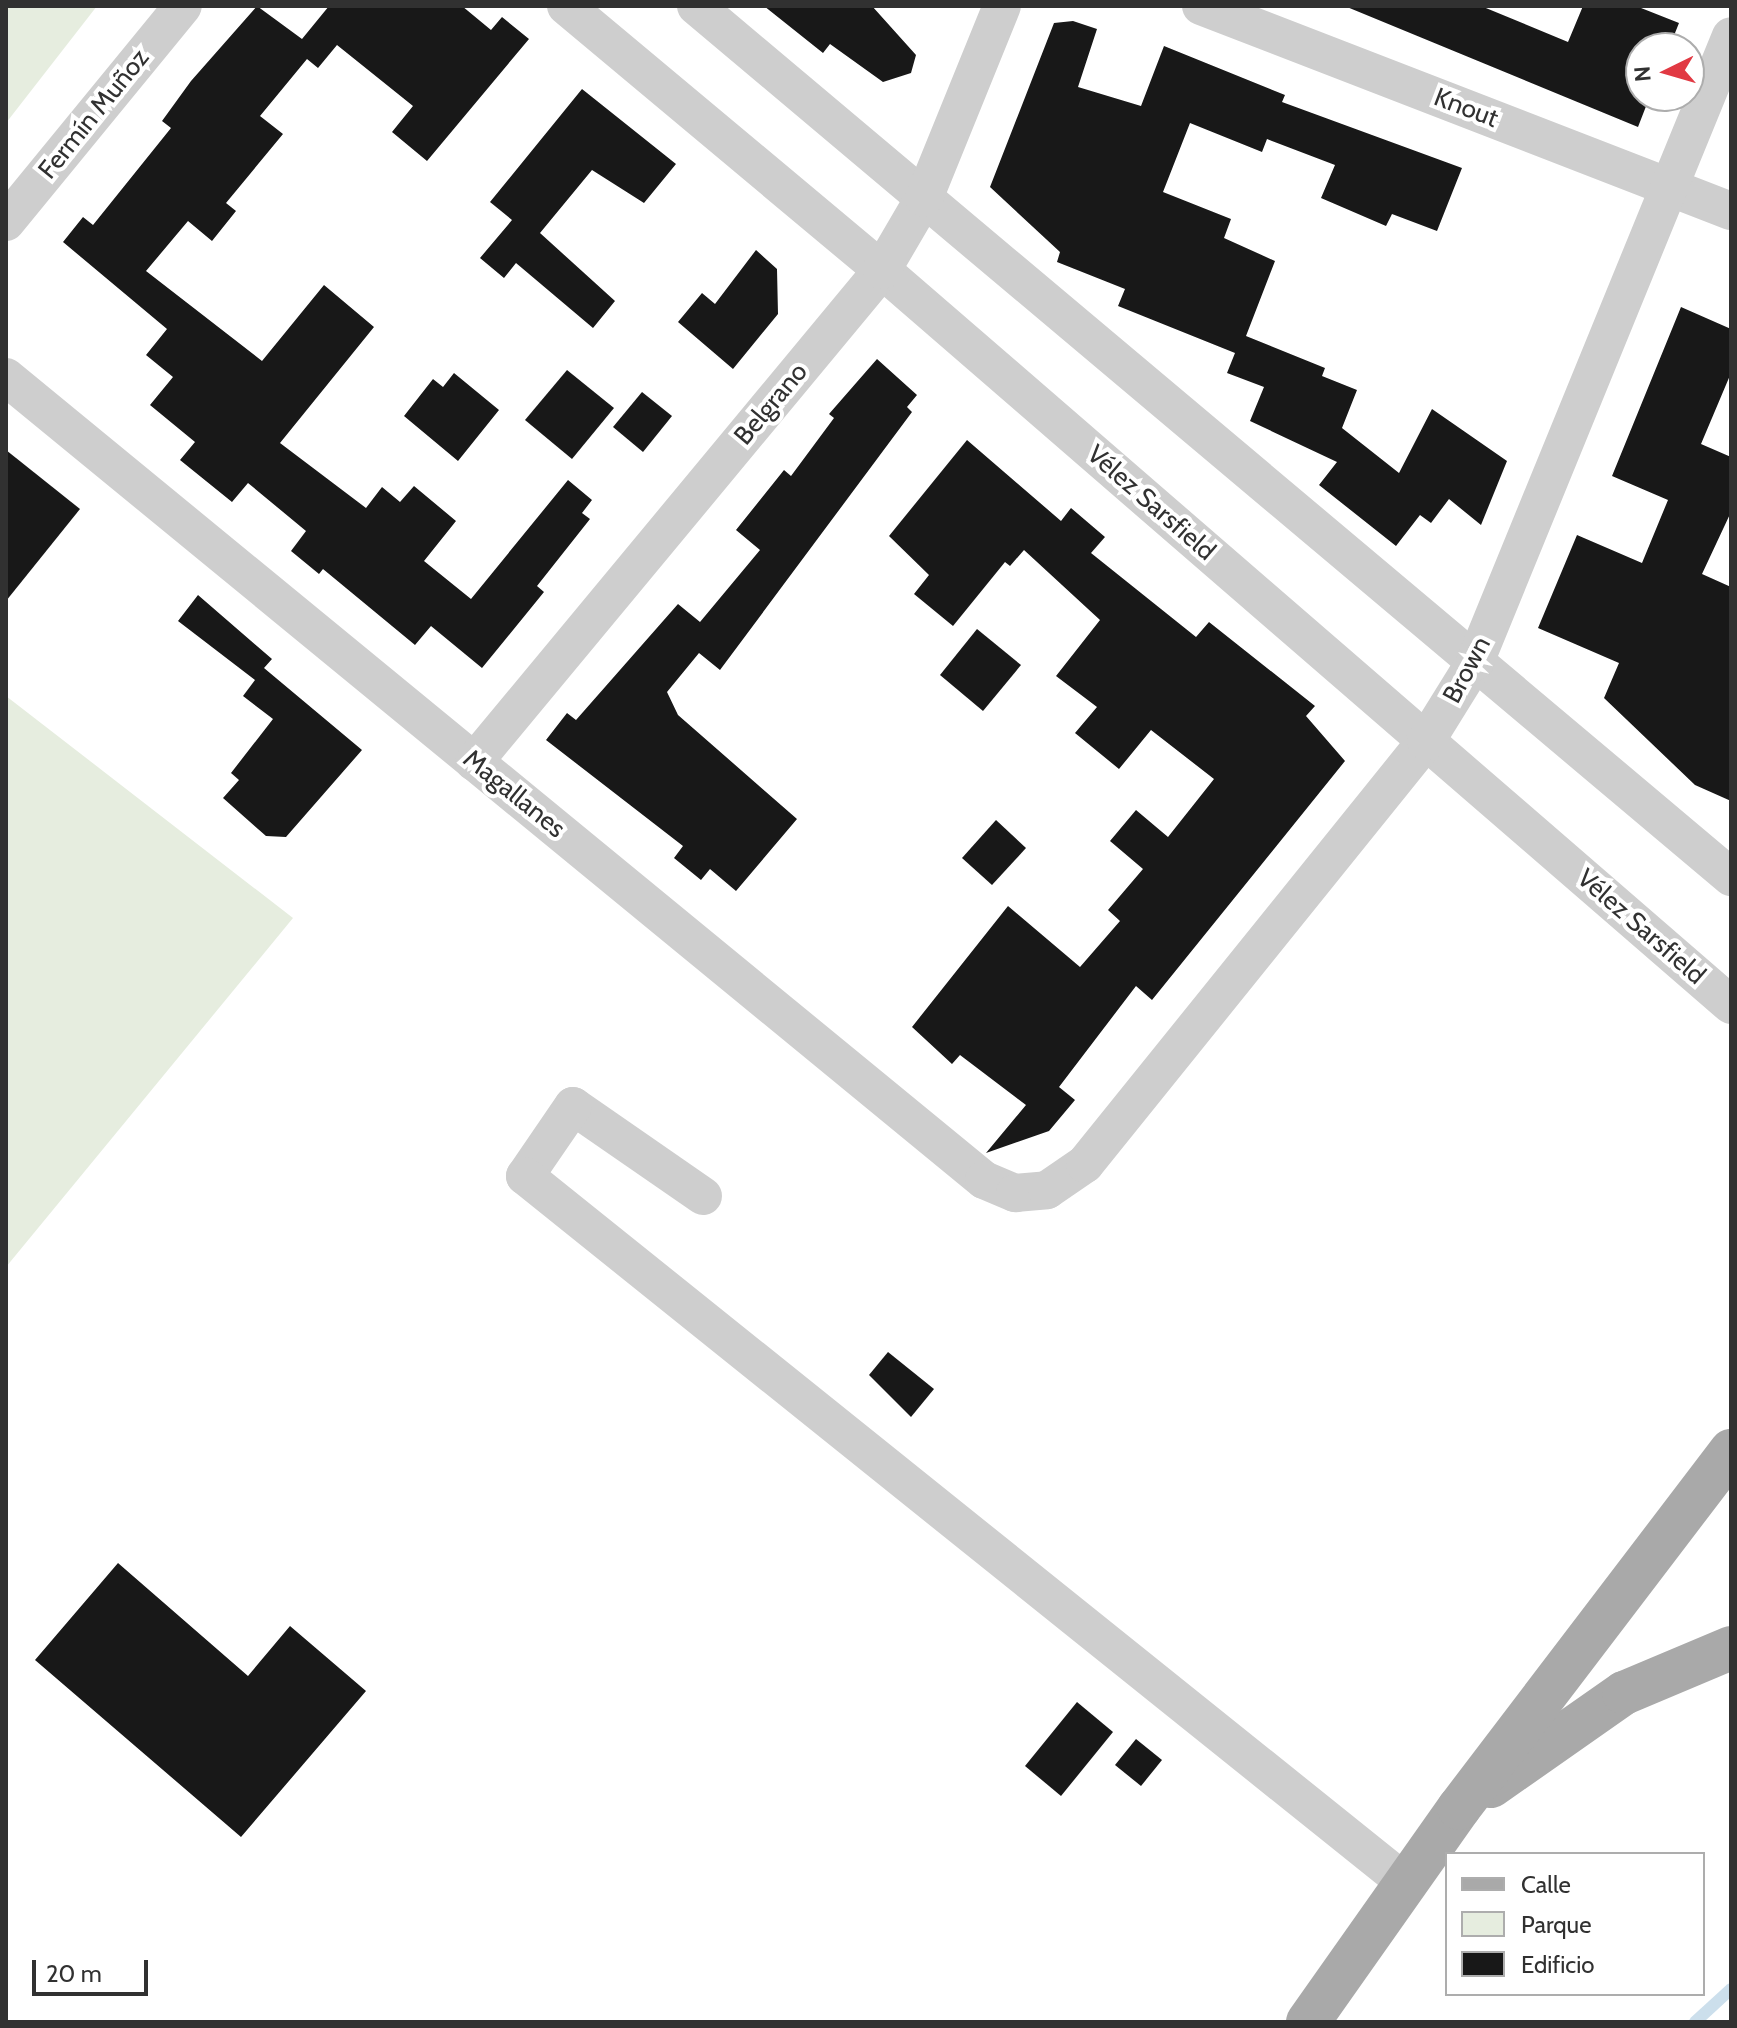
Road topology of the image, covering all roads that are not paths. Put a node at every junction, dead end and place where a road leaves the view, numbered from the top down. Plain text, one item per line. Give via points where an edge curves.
1 (183, 6) edge
2 (566, 6) edge
3 (696, 6) edge
4 (1002, 6) edge
5 (1201, 6) edge
6 (1731, 36) edge
7 (1669, 187) junction
8 (924, 198) junction
9 (1731, 211) edge
10 (6, 222) edge
11 (882, 270) junction
12 (6, 377) edge
13 (1475, 662) junction
14 (1426, 741) junction
15 (474, 762) junction
16 (1731, 877) edge
17 (1731, 1005) edge
18 (1031, 1193) joint
19 (703, 1196) dead end
20 (1731, 1451) edge
21 (1731, 1648) edge
22 (1459, 1808) junction
23 (1406, 1883) junction
24 (1308, 2022) edge

1 - 10 street, Fermín Muñoz
2 - 11 street, Vélez Sarsfield
3 - 8 street
4 - 8 street, Belgrano
5 - 7 street, Knout
6 - 7 street, Brown
7 - 9 street, Knout
7 - 13 street, Brown
8 - 11 street, Belgrano
8 - 13 street
11 - 14 street, Vélez Sarsfield
11 - 15 street, Belgrano
12 - 15 street, Magallanes
13 - 14 street, Brown
13 - 16 street
14 - 17 street, Vélez Sarsfield
14 - 18 street, Brown via 1085,1164 1066,1180
15 - 18 street, Magallanes via 984,1180
19 - 23 street via 573,1106 525,1176
20 - 22 main road
21 - 22 main road via 1624,1693
22 - 23 main road
23 - 24 main road

